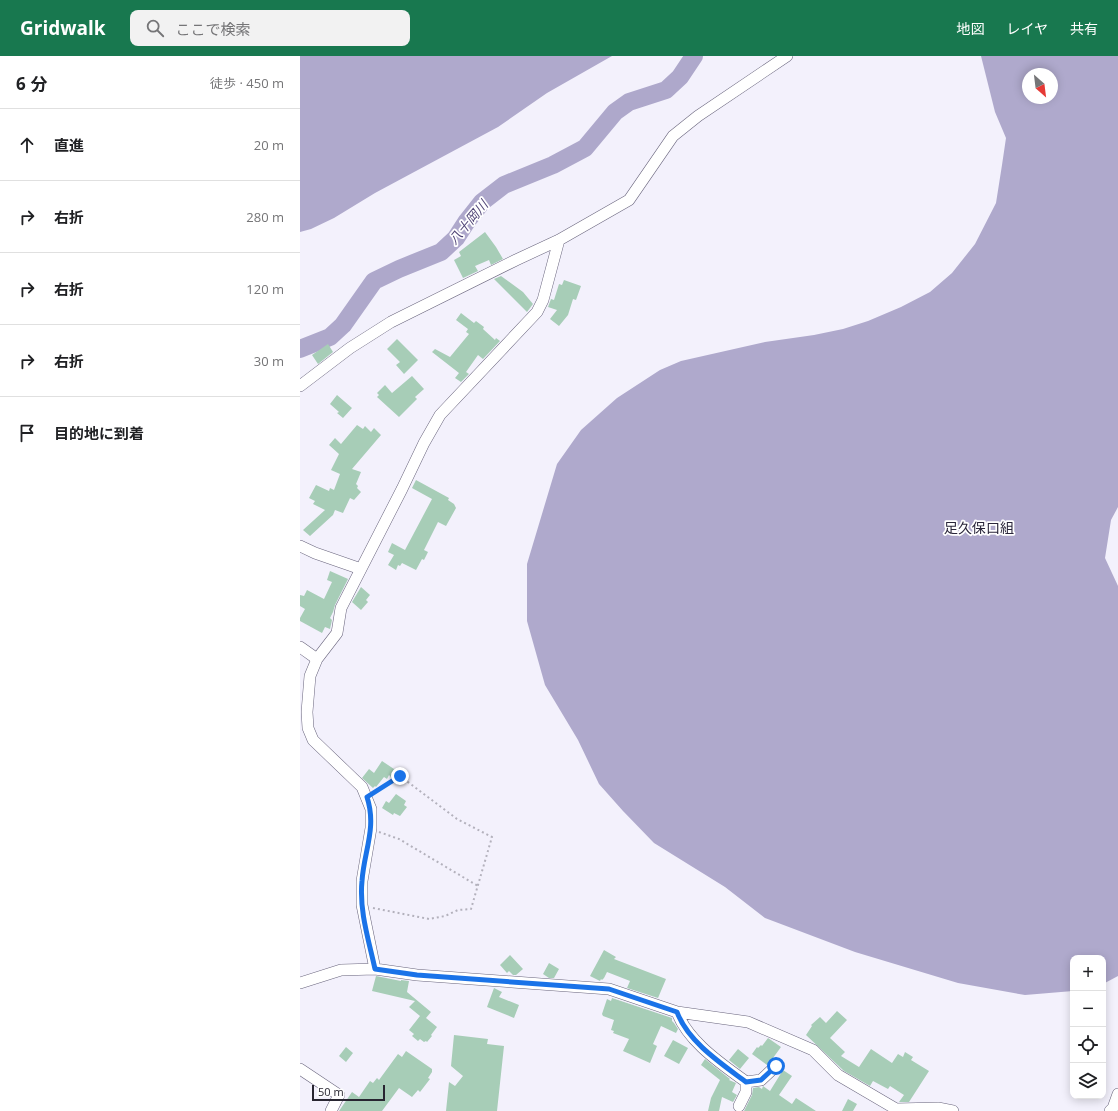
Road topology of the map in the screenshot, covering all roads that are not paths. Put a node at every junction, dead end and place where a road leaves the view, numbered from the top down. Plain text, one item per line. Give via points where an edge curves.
1 (786, 56) edge
2 (559, 240) junction
3 (300, 386) edge
4 (300, 546) edge
5 (361, 569) junction
6 (300, 647) edge
7 (317, 659) junction
8 (375, 969) junction
9 (300, 983) edge
10 (677, 1012) junction
11 (776, 1066) dead end
12 (300, 1069) edge
13 (746, 1082) junction
14 (1118, 1094) edge
15 (739, 1106) dead end
16 (330, 1111) edge
17 (953, 1111) edge
18 (1110, 1111) edge

1 - 2 street via 673,136 629,200
2 - 3 street via 391,322 350,348
2 - 5 street via 543,300 537,312 440,415
4 - 5 street
5 - 7 street via 341,608 337,633
6 - 7 street
7 - 8 street via 310,676 308,728 313,740 362,787 371,809 371,828 362,881 362,905
8 - 9 street via 341,970
8 - 10 street via 417,975 609,989
10 - 13 street via 680,1021 701,1046
10 - 17 street via 748,1022 813,1050 838,1075 896,1109 938,1108
11 - 13 street via 761,1080
12 - 16 street via 339,1095
13 - 15 street via 746,1092
14 - 18 street

